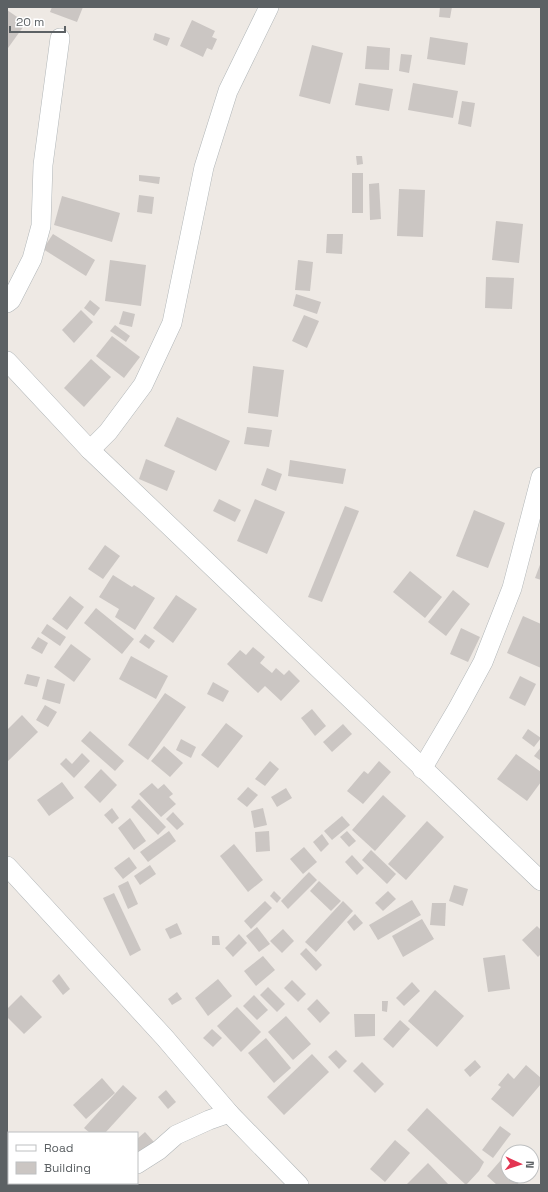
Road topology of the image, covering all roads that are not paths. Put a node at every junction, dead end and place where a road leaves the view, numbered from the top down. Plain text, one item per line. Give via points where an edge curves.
1 (269, 7) edge
2 (60, 38) dead end
3 (7, 302) edge
4 (7, 361) edge
5 (90, 450) junction
6 (541, 477) edge
7 (422, 769) junction
8 (7, 866) edge
9 (541, 882) edge
10 (229, 1113) junction
11 (138, 1163) edge
12 (299, 1185) edge

1 - 5 street via 228,91 204,167 172,323 143,385 108,432
2 - 3 street via 43,165 42,226 32,259 11,300
4 - 5 street
5 - 7 street
6 - 7 street via 512,588 486,656
7 - 9 street
8 - 10 street via 165,1038
10 - 11 street via 176,1135
10 - 12 street

